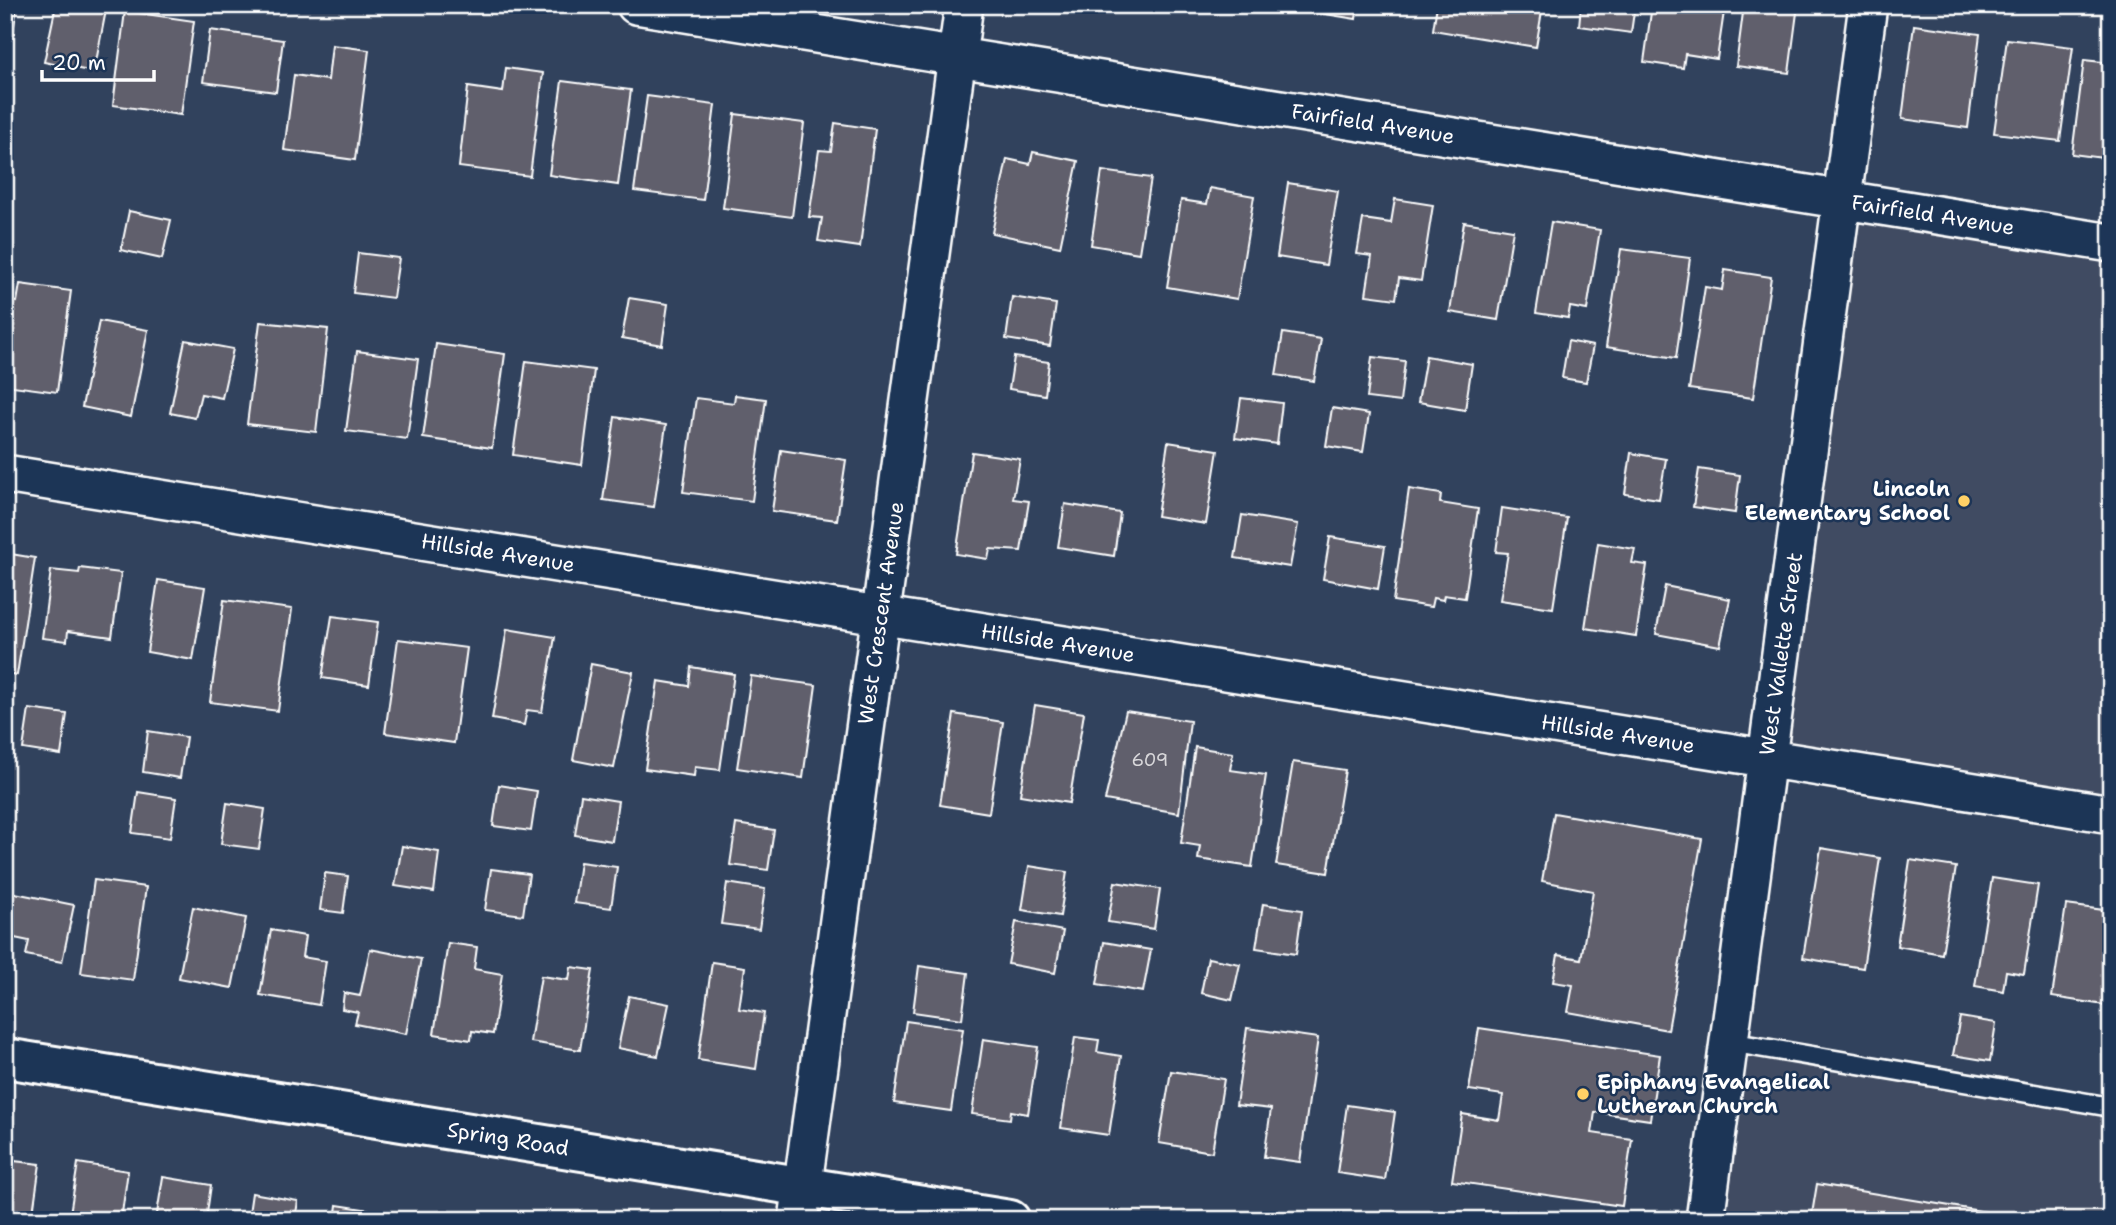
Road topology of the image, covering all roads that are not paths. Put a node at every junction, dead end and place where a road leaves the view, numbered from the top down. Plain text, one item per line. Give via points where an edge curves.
1 (636, 5) edge
2 (964, 5) edge
3 (1868, 5) edge
4 (957, 57) junction
5 (1842, 200) junction
6 (2111, 243) edge
7 (5, 474) edge
8 (881, 615) junction
9 (1767, 758) junction
10 (2111, 814) edge
11 (1729, 1042) junction
12 (5, 1058) edge
13 (2111, 1107) edge
14 (801, 1203) edge
15 (1010, 1220) edge
16 (1704, 1220) edge

1 - 4 street, Fairfield Avenue
2 - 4 street, West Crescent Avenue
3 - 5 street, West Vallette Street
4 - 5 street, Fairfield Avenue
4 - 8 street, West Crescent Avenue
5 - 6 street, Fairfield Avenue
5 - 9 street, West Vallette Street
7 - 8 street, Hillside Avenue
8 - 9 street, Hillside Avenue
8 - 14 street, West Crescent Avenue
9 - 10 street, Hillside Avenue
9 - 11 street, West Vallette Street
11 - 13 lane
11 - 16 street, West Vallette Street
12 - 14 street, Spring Road
14 - 15 street, Spring Road

